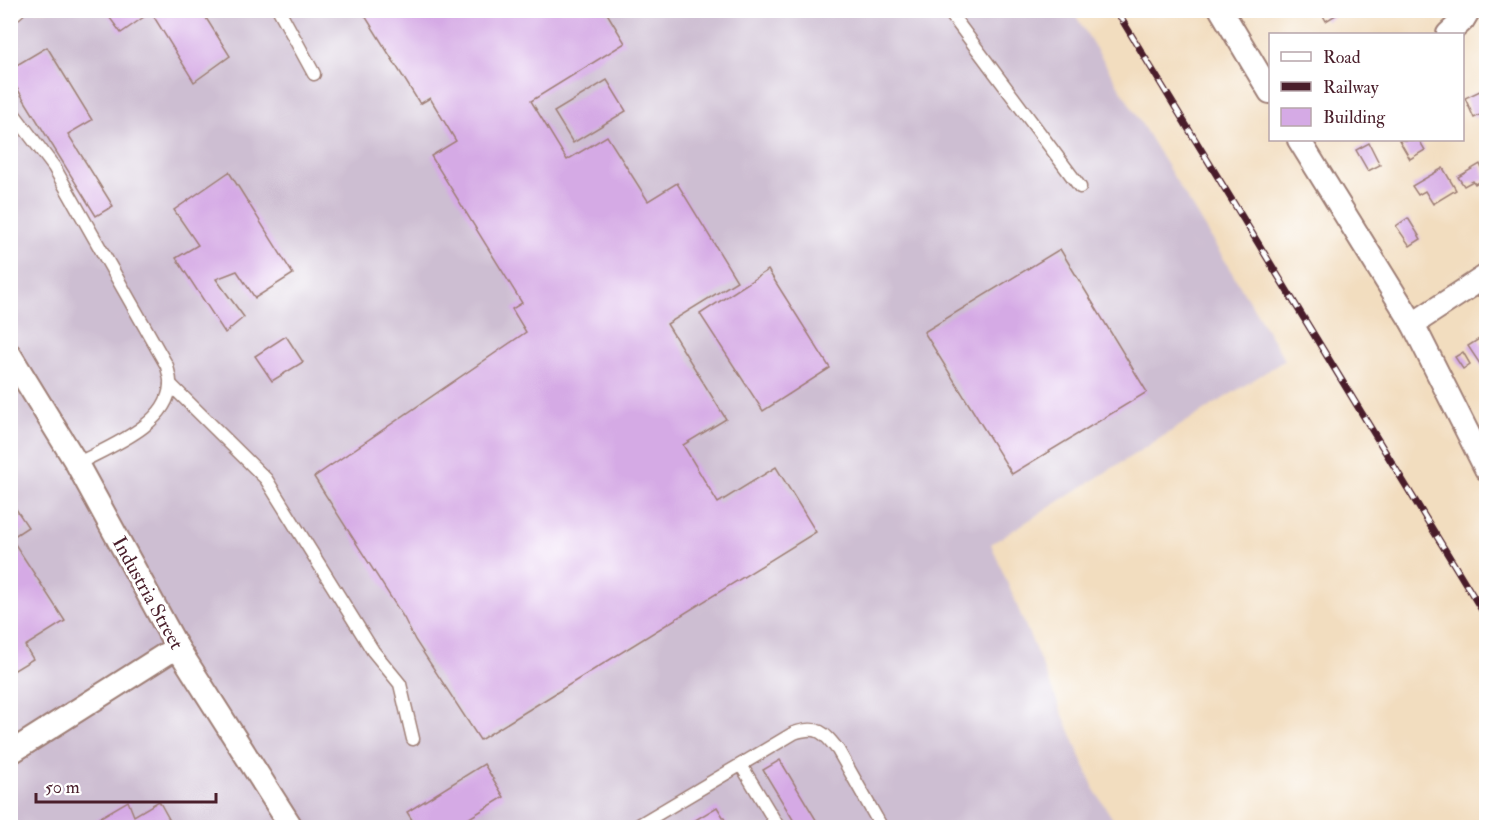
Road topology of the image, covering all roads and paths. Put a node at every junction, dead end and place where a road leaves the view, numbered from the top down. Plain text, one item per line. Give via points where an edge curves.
1 (19, 10) edge
2 (279, 10) edge
3 (948, 10) edge
4 (1221, 10) edge
5 (1469, 10) edge
6 (10, 18) edge
7 (1449, 33) edge
8 (314, 74) dead end
9 (1269, 90) edge
10 (10, 109) edge
11 (1300, 141) edge
12 (1080, 187) dead end
13 (1486, 276) edge
14 (1413, 324) junction
15 (10, 355) edge
16 (171, 384) junction
17 (77, 464) junction
18 (1486, 469) edge
19 (177, 647) junction
20 (412, 739) dead end
21 (10, 753) edge
22 (741, 765) junction
23 (654, 823) edge
24 (292, 828) edge
25 (634, 828) edge
26 (779, 828) edge
27 (882, 828) edge

1 - 6 lane
2 - 8 lane
3 - 12 lane
4 - 9 street
5 - 7 street
10 - 16 lane via 54,167 167,366
11 - 14 street
13 - 14 street
14 - 18 street
15 - 17 street, Industria Street
16 - 17 lane via 155,417 143,428
16 - 20 lane via 266,479 374,651 400,684
17 - 19 street, Industria Street
19 - 21 street
19 - 24 street, Industria Street
22 - 23 lane
22 - 26 lane
22 - 27 lane via 805,729 822,732 838,750
23 - 25 lane

